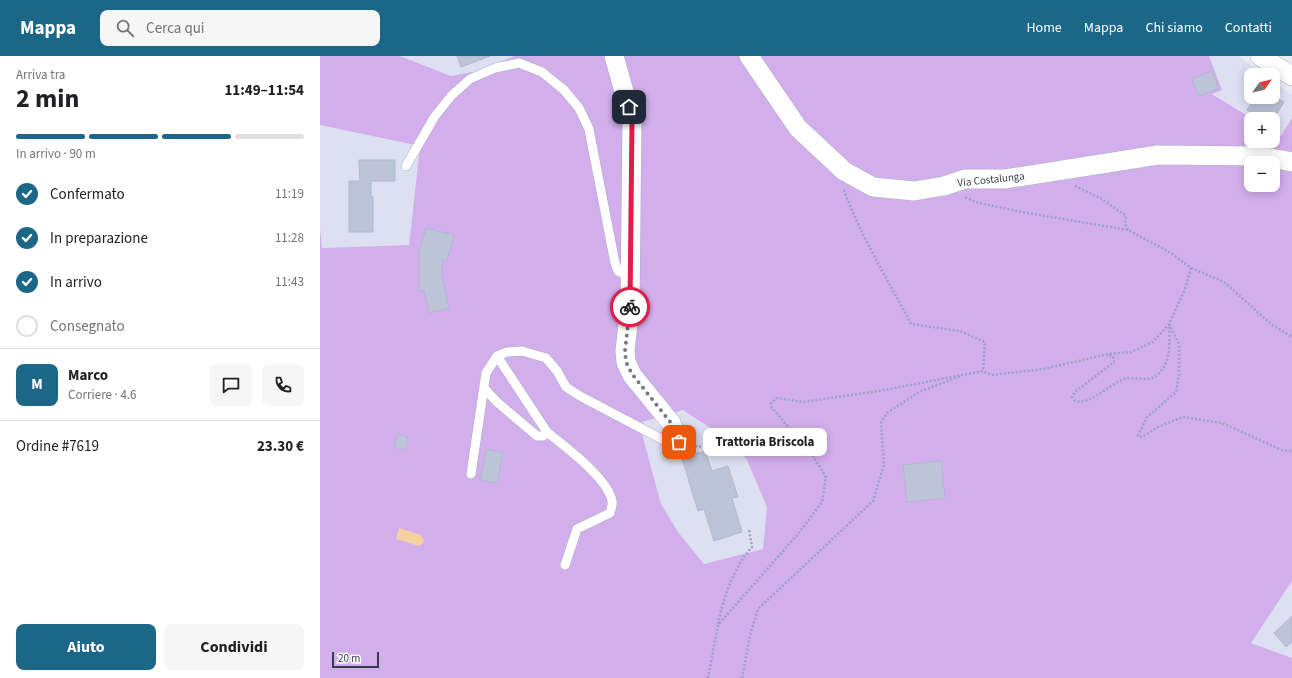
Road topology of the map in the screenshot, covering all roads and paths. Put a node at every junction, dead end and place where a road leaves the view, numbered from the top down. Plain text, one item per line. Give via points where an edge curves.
1 (614, 56) edge
2 (749, 56) edge
3 (1260, 56) edge
4 (1292, 76) edge
5 (833, 161) junction
6 (1292, 162) edge
7 (406, 166) dead end
8 (1051, 171) junction
9 (944, 186) junction
10 (1128, 230) junction
11 (630, 267) junction
12 (1191, 268) junction
13 (1169, 324) junction
14 (1292, 337) edge
15 (1108, 354) junction
16 (497, 356) junction
17 (983, 371) junction
18 (967, 374) junction
19 (484, 388) junction
20 (547, 432) junction
21 (679, 442) joint
22 (1292, 451) edge
23 (471, 474) dead end
24 (749, 530) dead end
25 (564, 565) dead end
26 (718, 625) junction
27 (708, 678) edge
28 (742, 678) edge

1 - 11 street via 632,120
2 - 5 street, Via Costalunga via 798,128
3 - 4 street
5 - 9 street, Via Costalunga via 844,171 873,187 914,191
5 - 17 path via 852,212 911,324 966,333 985,342
6 - 8 street, Via Costalunga via 1260,156 1158,155
7 - 11 lane via 435,116 452,95 470,80 495,68 519,63 542,72 564,90 579,108 589,129 615,263 618,271 624,274
8 - 9 street, Via Costalunga via 1005,179 965,179
8 - 10 path via 1102,199 1126,216 1125,224
9 - 10 path via 975,202
10 - 12 path via 1171,253
11 - 21 street via 626,362 632,374 671,423
12 - 13 path via 1186,289
12 - 14 path via 1224,282 1271,324
13 - 15 path via 1153,342 1131,352
13 - 15 path via 1170,347 1158,375 1153,378 1126,378 1111,385 1099,395 1081,403 1075,401 1072,397 1074,392 1114,362 1113,357
13 - 22 path via 1179,344 1176,392 1147,417 1138,436 1142,437 1183,417 1222,423 1282,450
15 - 17 path via 1044,369 991,375
16 - 19 lane via 486,373
16 - 20 lane
16 - 21 lane via 522,351 546,358 566,387 580,396 671,444
17 - 18 path
18 - 26 path via 810,401 777,398 771,403 772,408 811,453 826,476 822,502 798,534
18 - 28 path via 919,392 887,413 881,423 884,465 873,501 758,609
19 - 20 lane via 537,436 543,436
19 - 23 lane
20 - 25 lane via 592,470 613,502 610,513 578,528
24 - 26 path via 752,547 737,569 721,609
26 - 27 path

